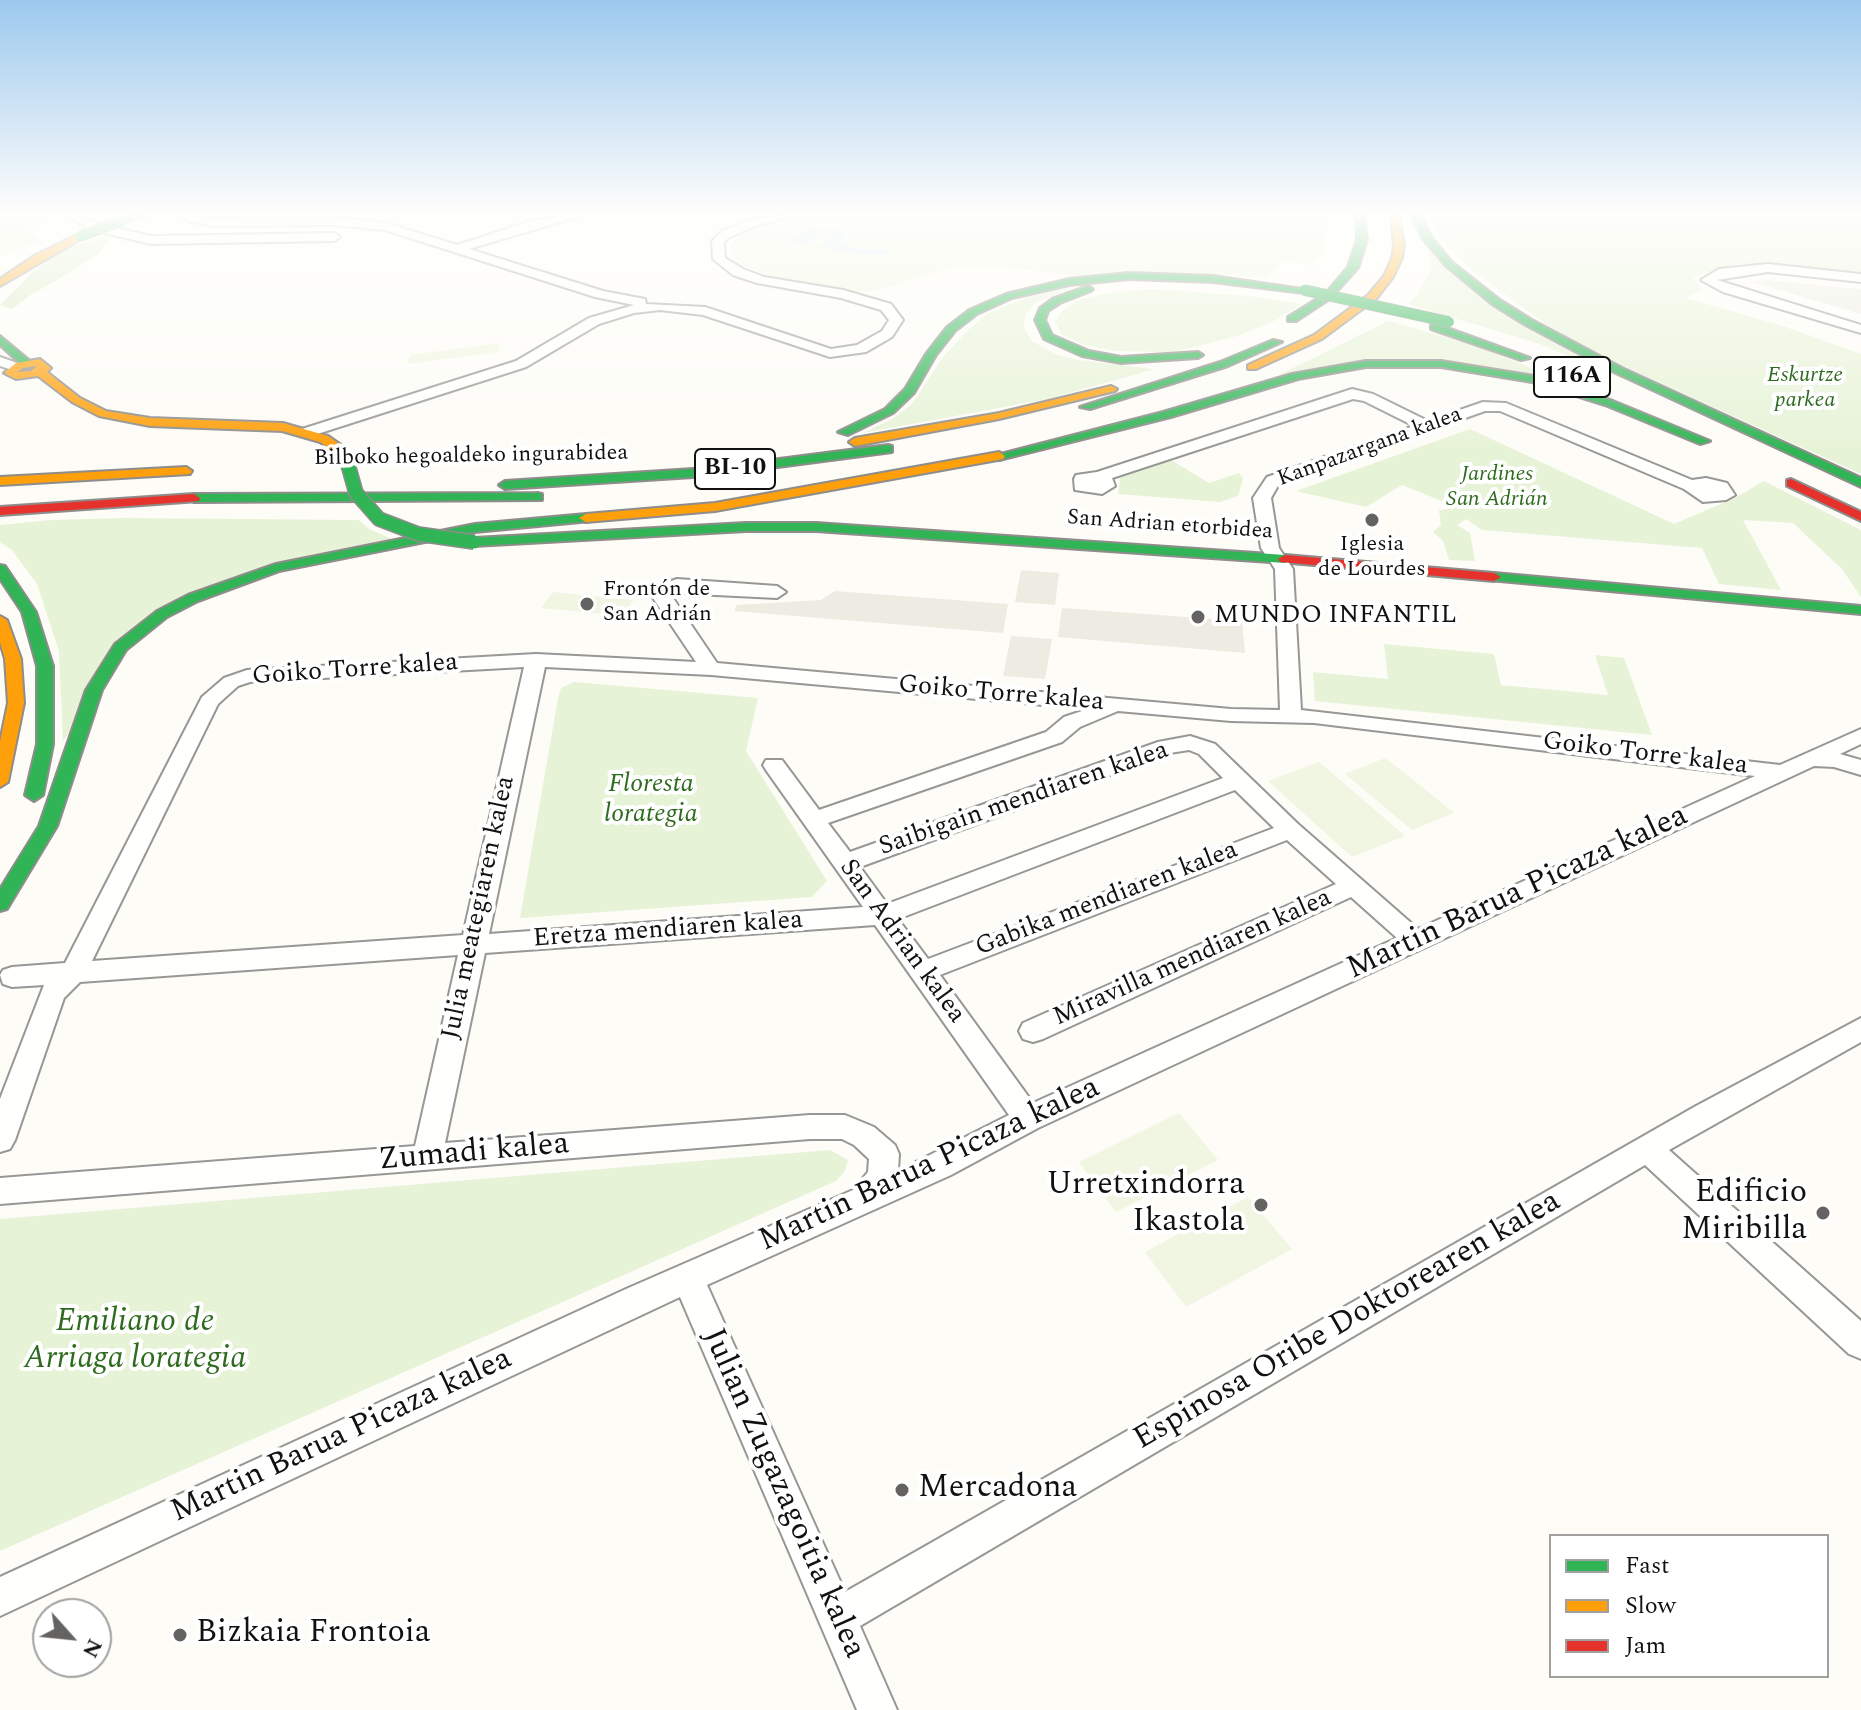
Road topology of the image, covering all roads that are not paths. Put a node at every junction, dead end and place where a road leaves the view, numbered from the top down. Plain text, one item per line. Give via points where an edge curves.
1 (592, 294) edge
2 (842, 294) edge
3 (1020, 294) edge
4 (1072, 294) edge
5 (1305, 294) edge
6 (1330, 294) edge
7 (1351, 294) edge
8 (1375, 294) edge
9 (1486, 294) edge
10 (1750, 294) edge
11 (602, 297) junction
12 (1405, 298) dead end
13 (629, 306) junction
14 (601, 319) junction
15 (1442, 324) junction
16 (1861, 329) edge
17 (1271, 331) junction
18 (0, 339) edge
19 (1537, 351) dead end
20 (1562, 361) dead end
21 (20, 366) edge
22 (1426, 426) junction
23 (308, 432) junction
24 (1089, 435) junction
25 (690, 462) junction
26 (340, 466) junction
27 (198, 471) dead end
28 (497, 471) dead end
29 (363, 472) dead end
30 (1775, 476) dead end
31 (890, 477) junction
32 (1098, 477) dead end
33 (0, 481) edge
34 (1861, 483) edge
35 (1691, 486) dead end
36 (1861, 490) edge
37 (0, 493) edge
38 (65, 506) junction
39 (0, 511) edge
40 (1861, 517) edge
41 (1278, 558) junction
42 (0, 569) edge
43 (777, 592) dead end
44 (1861, 610) edge
45 (0, 620) edge
46 (536, 660) junction
47 (711, 669) junction
48 (1039, 698) junction
49 (1120, 706) junction
50 (1291, 714) junction
51 (1072, 722) junction
52 (1859, 737) edge
53 (1811, 759) junction
54 (774, 765) dead end
55 (1861, 765) edge
56 (0, 767) edge
57 (1783, 772) junction
58 (0, 780) edge
59 (1239, 780) junction
60 (814, 820) junction
61 (1290, 830) junction
62 (845, 863) junction
63 (1354, 886) junction
64 (0, 895) edge
65 (0, 904) edge
66 (883, 915) junction
67 (1394, 922) junction
68 (1416, 941) junction
69 (473, 946) junction
70 (1390, 953) junction
71 (924, 971) junction
72 (73, 973) junction
73 (12, 977) dead end
74 (1861, 1029) edge
75 (1033, 1031) dead end
76 (1028, 1119) junction
77 (0, 1140) edge
78 (1649, 1150) junction
79 (884, 1154) junction
80 (427, 1157) junction
81 (940, 1166) junction
82 (0, 1191) edge
83 (861, 1202) junction
84 (688, 1279) junction
85 (1861, 1343) edge
86 (0, 1597) edge
87 (836, 1618) junction
88 (877, 1710) edge

1 - 11 street
2 - 13 street via 886,307 896,320 887,334 861,349 830,353 692,308
3 - 25 main road via 962,320 936,347 910,391 874,420 811,442
4 - 17 main road via 1044,310 1040,320 1048,337 1069,349 1138,361 1202,354
5 - 15 main road, bridge
6 - 17 main road
7 - 37 main road, Bilboko hegoaldeko ingurabidea / BI-10 via 1300,330 1170,383 990,431 806,461 601,481 149,485
8 - 38 main road, Bilboko hegoaldeko ingurabidea / BI-10 via 1318,337 1188,390 1005,440 840,469 703,486 541,497 181,498
9 - 34 main road via 1631,377
10 - 16 street
11 - 13 street
11 - 14 street via 607,308
12 - 24 main road via 1362,328 1268,373
13 - 14 street
14 - 23 street via 521,364
15 - 19 main road
15 - 24 main road, 116A via 1567,375 1711,445 1534,379 1403,363 1323,370
17 - 25 main road via 1196,362 1047,406 898,435
18 - 21 main road
20 - 36 main road via 1811,473
21 - 23 main road via 76,400 117,417
22 - 32 street via 1352,394
22 - 35 street, Kanpazargana kalea via 1483,407 1515,409
22 - 41 street, Kanpazargana kalea via 1273,481 1262,498 1270,548
23 - 26 main road via 341,451
24 - 31 main road
25 - 28 main road
26 - 29 main road
26 - 41 main road, San Adrian etorbidea, bridge via 379,519 418,534 474,542 816,527
27 - 33 main road
30 - 40 main road
31 - 38 main road via 543,510 395,514
31 - 65 main road via 715,507 475,528 276,568 193,598 120,647 81,722 48,826
38 - 39 main road, BI-10
41 - 44 main road, San Adrian etorbidea
41 - 50 street, Kanpazargana kalea via 1284,569
42 - 64 main road via 33,622 47,677 45,744 26,823
43 - 47 street via 677,585 667,589 663,598
45 - 58 main road via 16,685
46 - 47 street, Goiko Torre kalea
46 - 69 street, Julia meategiaren kalea
46 - 72 street, Goiko Torre kalea via 256,674 231,682 209,701
47 - 48 street, Goiko Torre kalea
48 - 49 street, Goiko Torre kalea
48 - 51 street via 1065,709
49 - 50 street, Goiko Torre kalea
49 - 51 street
50 - 57 street, Goiko Torre kalea
51 - 60 street via 1054,737
52 - 53 street, Martin Barua Picaza kalea
52 - 55 street
53 - 55 street
53 - 57 street, Martin Barua Picaza kalea
54 - 60 street, San Adrian kalea
56 - 58 main road
57 - 68 street, Martin Barua Picaza kalea
59 - 61 street, Saibigain mendiaren kalea
59 - 62 street, Saibigain mendiaren kalea via 1207,749 1190,743 1166,747
59 - 66 street, Eretza mendiaren kalea
60 - 62 street, San Adrian kalea
61 - 63 street, Saibigain mendiaren kalea
61 - 71 street, Gabika mendiaren kalea
62 - 66 street, San Adrian kalea
63 - 67 street, Saibigain mendiaren kalea
63 - 75 street, Miravilla mendiaren kalea
66 - 69 street, Eretza mendiaren kalea
66 - 71 street, San Adrian kalea
67 - 68 street, Saibigain mendiaren kalea
67 - 70 street via 1398,936
68 - 70 street, Martin Barua Picaza kalea
69 - 72 street, Eretza mendiaren kalea
69 - 80 street, Julia meategiaren kalea
70 - 76 street, Martin Barua Picaza kalea
71 - 76 street, San Adrian kalea
72 - 73 street, Eretza mendiaren kalea
72 - 77 street via 52,993
74 - 78 street, Espinosa Oribe Doktorearen kalea
76 - 81 street, Martin Barua Picaza kalea
78 - 85 street
78 - 87 street, Espinosa Oribe Doktorearen kalea
79 - 80 street, Zumadi kalea via 845,1127 810,1127
79 - 81 street via 899,1162
79 - 83 street via 883,1176
80 - 82 street, Zumadi kalea
81 - 83 street, Martin Barua Picaza kalea
83 - 84 street, Martin Barua Picaza kalea
84 - 86 street, Martin Barua Picaza kalea
84 - 87 street, Julian Zugazagoitia kalea
87 - 88 street, Julian Zugazagoitia kalea

